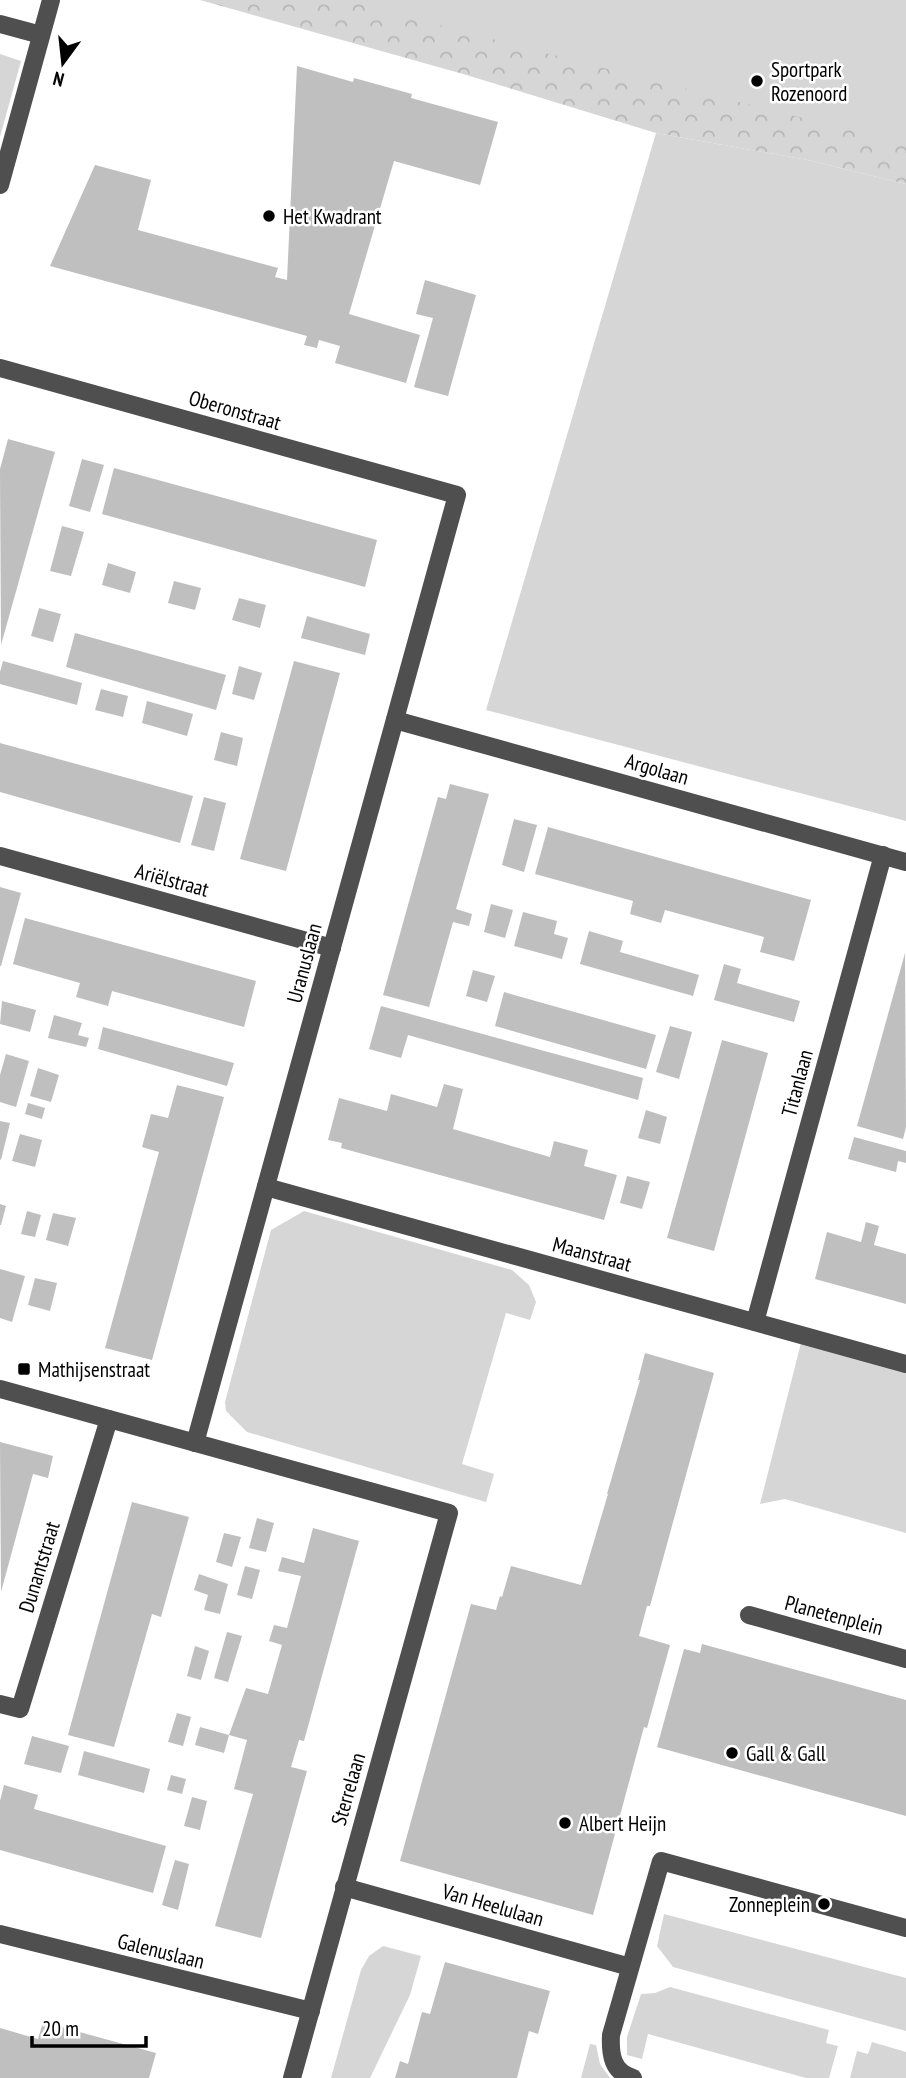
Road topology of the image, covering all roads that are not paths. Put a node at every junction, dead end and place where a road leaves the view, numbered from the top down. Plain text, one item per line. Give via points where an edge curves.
1 (51, 0) edge
2 (0, 24) edge
3 (41, 35) junction
4 (0, 185) edge
5 (0, 368) edge
6 (457, 495) joint
7 (395, 720) junction
8 (883, 855) junction
9 (0, 856) edge
10 (906, 862) edge
11 (332, 948) junction
12 (266, 1187) junction
13 (755, 1322) junction
14 (906, 1364) edge
15 (0, 1389) edge
16 (109, 1419) junction
17 (195, 1443) junction
18 (749, 1615) dead end
19 (906, 1659) edge
20 (0, 1704) edge
21 (344, 1887) junction
22 (906, 1928) edge
23 (0, 1934) edge
24 (630, 1967) junction
25 (311, 2011) junction
26 (292, 2078) edge
27 (633, 2078) edge

1 - 3 street
2 - 3 street
3 - 4 street
5 - 6 street, Oberonstraat
6 - 7 street, Uranuslaan
7 - 8 street, Argolaan
7 - 11 street, Uranuslaan
8 - 10 street, Argolaan
8 - 13 street, Titanlaan
9 - 11 street, Ariëlstraat
11 - 12 street, Uranuslaan
12 - 13 street, Maanstraat
12 - 17 street, Uranuslaan
13 - 14 street, Maanstraat
15 - 16 street
16 - 17 street
16 - 20 street, Dunantstraat via 20,1709
17 - 21 street, Sterrelaan via 449,1513
18 - 19 street, Planetenplein
21 - 24 street, Van Heelulaan
21 - 25 street, Sterrelaan
22 - 24 street via 661,1861
23 - 25 street, Galenuslaan
24 - 27 street via 610,2051 613,2064
25 - 26 street, Sterrelaan

